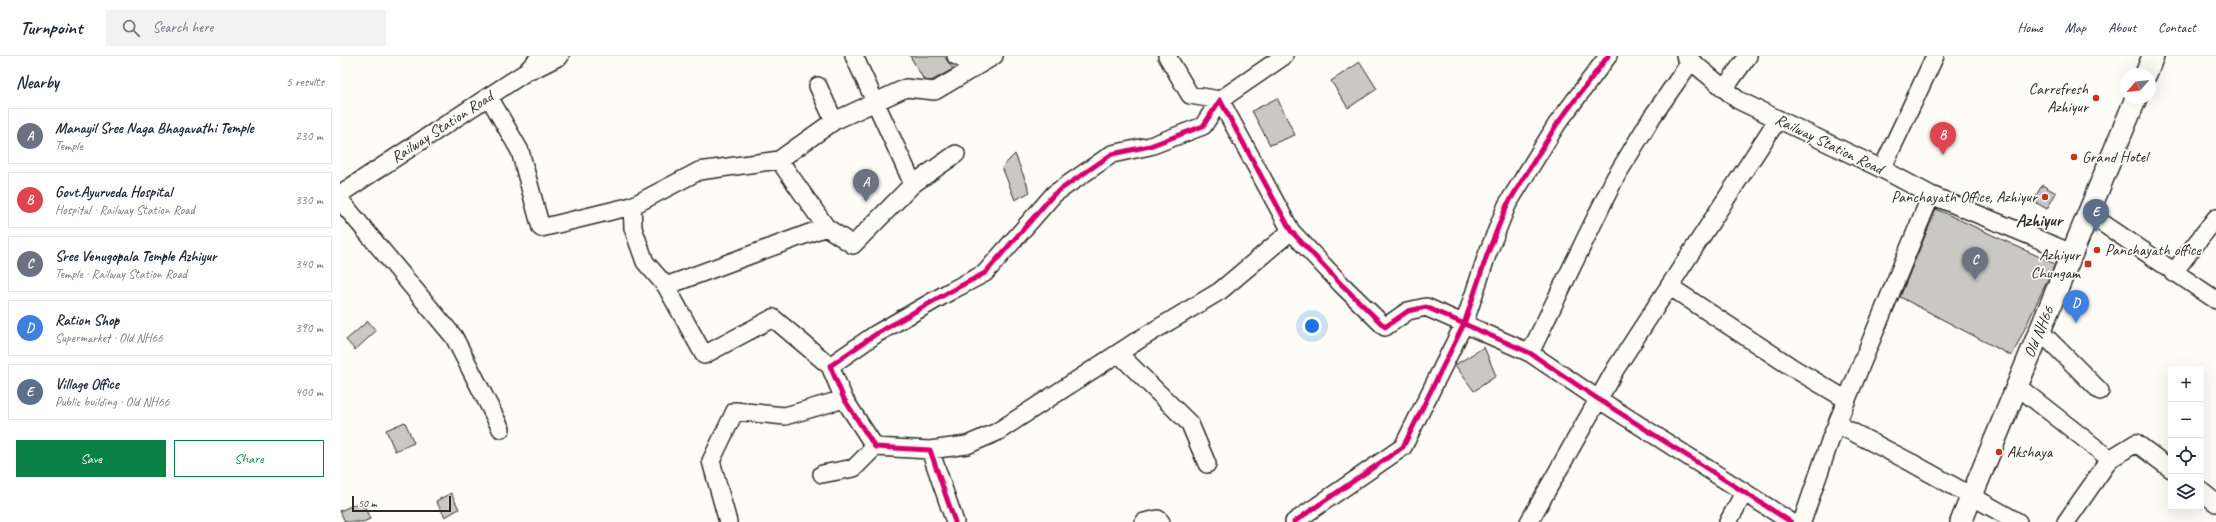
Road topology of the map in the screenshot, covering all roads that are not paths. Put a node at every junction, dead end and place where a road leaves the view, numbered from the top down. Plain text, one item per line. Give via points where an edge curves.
1 (541, 56) edge
2 (560, 56) edge
3 (854, 56) edge
4 (956, 56) edge
5 (993, 56) edge
6 (1167, 56) edge
7 (1284, 56) edge
8 (1608, 56) edge
9 (1748, 56) edge
10 (1935, 56) edge
11 (2153, 56) edge
12 (1688, 59) edge
13 (2148, 68) edge
14 (526, 72) junction
15 (818, 86) dead end
16 (1724, 89) junction
17 (488, 97) junction
18 (1220, 100) junction
19 (875, 101) junction
20 (2134, 104) edge
21 (1778, 119) junction
22 (834, 121) junction
23 (956, 154) dead end
24 (779, 160) junction
25 (1882, 169) junction
26 (913, 184) junction
27 (340, 194) edge
28 (1931, 195) junction
29 (340, 200) edge
30 (632, 206) junction
31 (2089, 214) junction
32 (2216, 218) edge
33 (826, 227) junction
34 (1291, 231) junction
35 (2072, 253) junction
36 (2173, 273) junction
37 (666, 286) junction
38 (1669, 286) junction
39 (2216, 300) edge
40 (1464, 324) junction
41 (2040, 331) junction
42 (1118, 353) junction
43 (1530, 353) junction
44 (830, 366) junction
45 (2017, 386) junction
46 (2100, 390) dead end
47 (844, 399) junction
48 (1598, 399) junction
49 (1847, 400) junction
50 (1837, 424) junction
51 (501, 429) dead end
52 (875, 447) junction
53 (930, 450) junction
54 (2110, 459) junction
55 (1207, 464) dead end
56 (2168, 467) edge
57 (822, 474) dead end
58 (2204, 493) edge
59 (1744, 494) junction
60 (1971, 496) junction
61 (2216, 502) edge
62 (728, 522) edge
63 (955, 522) edge
64 (1144, 522) edge
65 (1161, 522) edge
66 (1294, 522) edge
67 (1529, 522) edge
68 (1728, 522) edge
69 (1791, 522) edge
70 (1802, 522) edge
71 (1961, 522) edge
72 (2018, 522) edge
73 (2066, 522) edge

1 - 14 street, Railway Station Road
2 - 14 street
3 - 19 street
4 - 5 street via 968,62
5 - 19 street via 935,91 906,88
6 - 18 street via 1190,95
7 - 18 street
8 - 40 street via 1557,124 1507,205
9 - 16 street
10 - 25 street
11 - 13 main road
12 - 16 street, Railway Station Road
12 - 43 street via 1614,178
14 - 17 street, Railway Station Road
15 - 22 street
16 - 21 street, Railway Station Road via 1738,100
17 - 27 street, Railway Station Road
17 - 30 street via 520,151 542,228
18 - 34 street
18 - 44 street via 1203,126 1150,146 1112,154 1054,194 985,273 876,334
19 - 22 street
19 - 26 street
20 - 31 main road, Old NH66
21 - 25 street, Railway Station Road
21 - 38 street
22 - 24 street
23 - 26 street
24 - 30 street via 699,171
24 - 33 street
25 - 28 street, Railway Station Road
26 - 33 street via 853,245
28 - 35 street, Railway Station Road
28 - 49 street
29 - 51 street via 454,337
30 - 37 street via 633,228 645,262
31 - 35 main road, Old NH66
31 - 36 street
32 - 36 street
33 - 37 street
34 - 40 street via 1385,327 1408,311 1426,307
34 - 42 street via 1220,291
35 - 41 main road, Old NH66
36 - 39 street
37 - 44 street via 704,355 773,318
38 - 48 street
38 - 49 street via 1793,368
40 - 43 street
40 - 66 street via 1403,447
41 - 45 main road, Old NH66
41 - 46 street
42 - 53 street via 997,432 967,445
42 - 55 street via 1190,424
43 - 48 street
44 - 47 street
45 - 54 street
45 - 60 main road, Old NH66
47 - 52 street
47 - 62 street via 785,416 735,411 711,461
48 - 59 street
48 - 67 street
49 - 50 street
50 - 60 street
50 - 70 street
52 - 53 street
52 - 57 street via 854,468
53 - 63 street
54 - 56 street via 2136,443
54 - 73 street
58 - 61 street
59 - 68 street
59 - 69 street
60 - 71 main road, Old NH66
60 - 72 street
64 - 65 street via 1158,519

